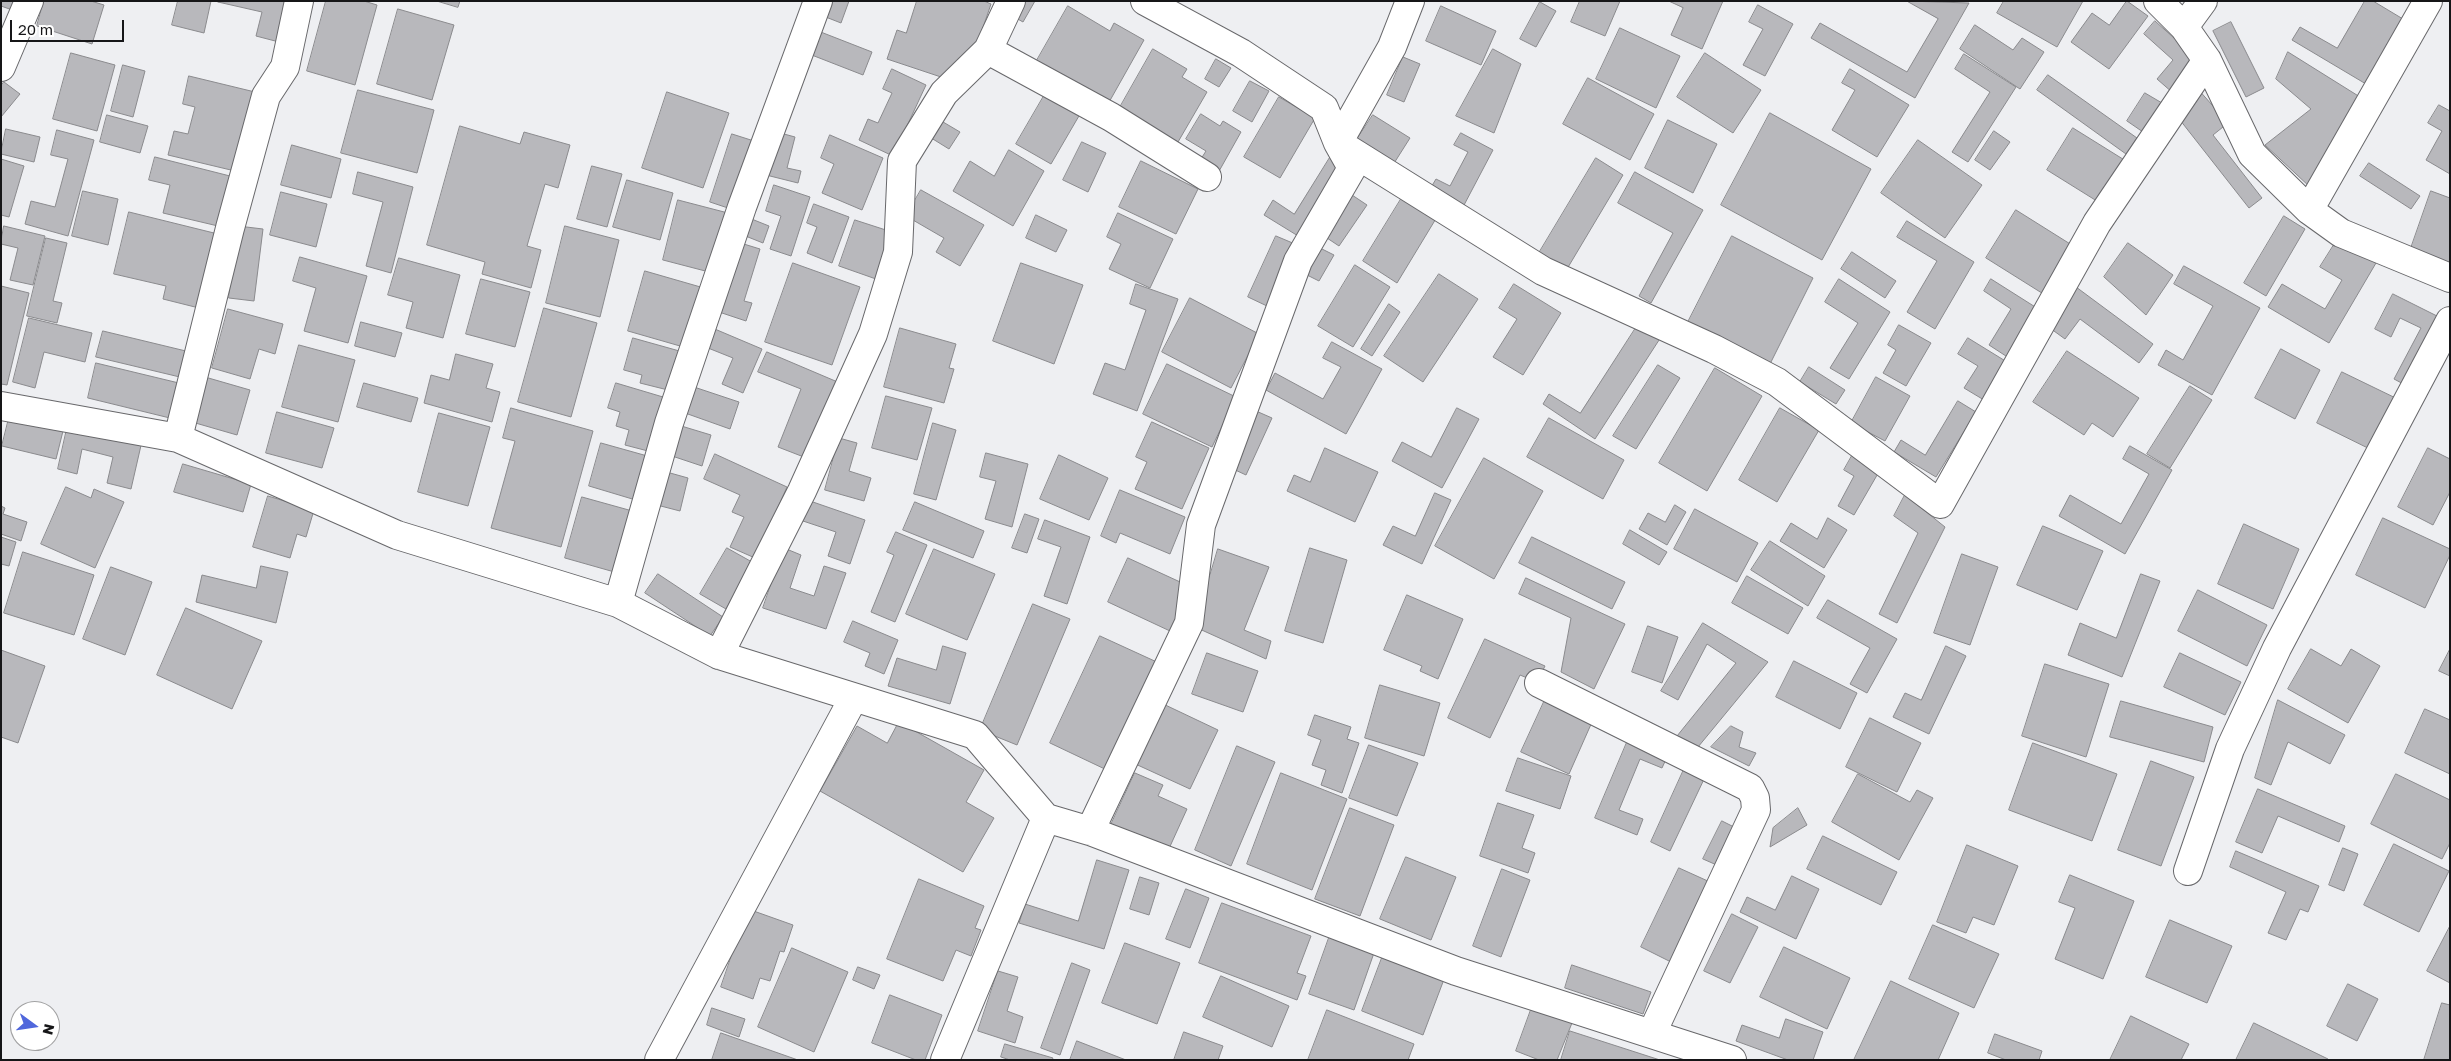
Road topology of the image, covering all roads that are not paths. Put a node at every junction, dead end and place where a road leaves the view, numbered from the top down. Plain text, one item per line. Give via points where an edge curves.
1 (29, 1) edge
2 (299, 1) edge
3 (818, 1) edge
4 (1011, 1) edge
5 (1145, 1) edge
6 (1410, 1) edge
7 (2158, 1) edge
8 (2203, 1) edge
9 (2428, 1) edge
10 (2184, 27) junction
11 (988, 50) junction
12 (2207, 60) junction
13 (1, 68) edge
14 (1338, 143) junction
15 (1207, 177) dead end
16 (2309, 210) junction
17 (2450, 278) edge
18 (2450, 321) edge
19 (1, 406) edge
20 (178, 438) junction
21 (618, 603) junction
22 (718, 655) junction
23 (1539, 683) dead end
24 (853, 698) junction
25 (1046, 818) junction
26 (1090, 831) junction
27 (2188, 871) dead end
28 (1652, 1033) junction
29 (659, 1060) edge
30 (945, 1060) edge
31 (1732, 1060) edge

1 - 13 street
2 - 20 street via 285,67 266,96
3 - 21 street via 742,207 682,386
4 - 11 street
5 - 14 street via 1241,53 1324,108
6 - 14 street via 1392,46
7 - 10 street
8 - 10 street
9 - 16 street
10 - 12 street
11 - 15 street via 1111,117
11 - 22 street via 944,93 902,161 898,252 874,334 802,491
12 - 14 street via 2097,223 1940,504 1777,382 1714,349 1543,271
12 - 16 street via 2252,154
14 - 26 street via 1352,168 1298,261 1201,525 1189,623
16 - 17 street via 2342,233
18 - 27 street via 2273,657 2230,749
19 - 20 street
20 - 21 street via 397,534
21 - 22 street
22 - 24 street
23 - 28 street via 1750,788 1755,798 1756,810
24 - 25 street via 975,735
24 - 29 street
25 - 26 street
25 - 30 street
26 - 28 street via 1456,971
28 - 31 street

